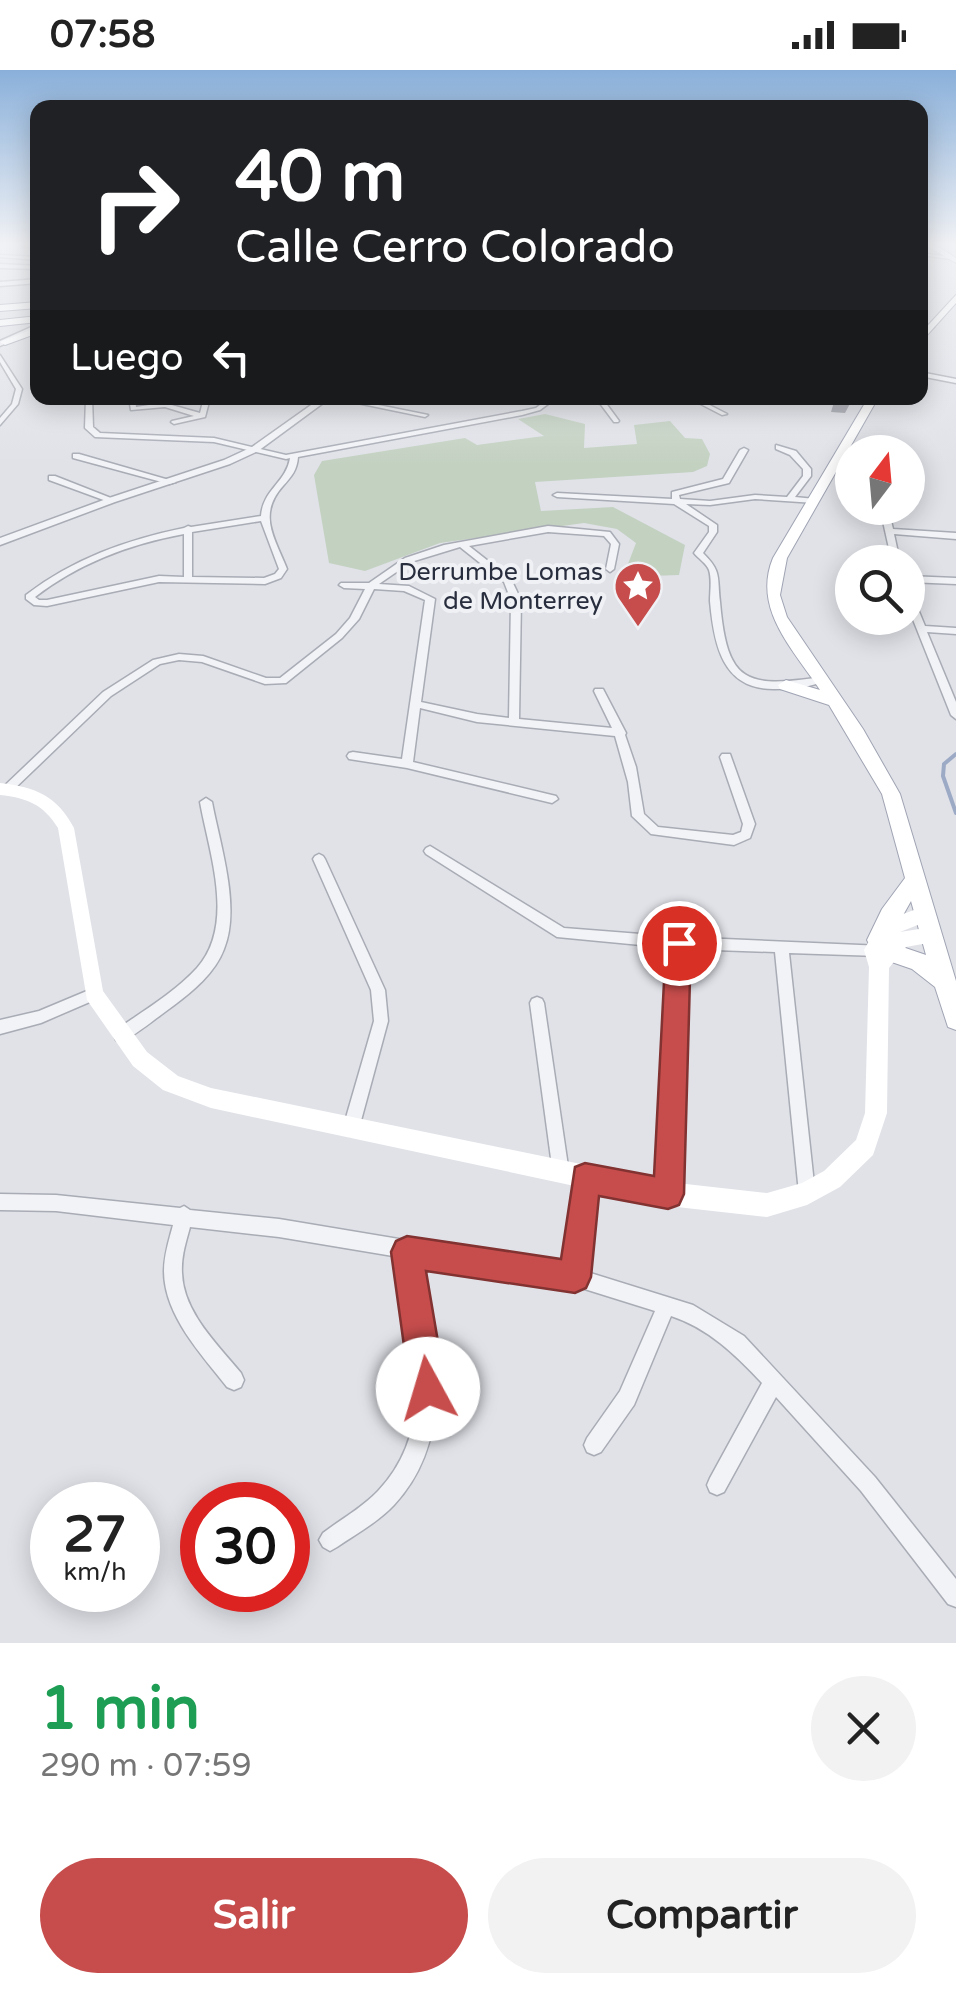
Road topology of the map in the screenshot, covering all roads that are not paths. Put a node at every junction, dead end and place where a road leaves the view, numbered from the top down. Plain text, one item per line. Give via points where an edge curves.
1 (13, 322) junction
2 (0, 323) edge
3 (30, 325) edge
4 (30, 329) edge
5 (30, 330) edge
6 (24, 332) junction
7 (2, 343) edge
8 (0, 357) edge
9 (928, 376) edge
10 (956, 381) edge
11 (89, 405) edge
12 (175, 405) edge
13 (206, 405) edge
14 (316, 405) edge
15 (371, 405) edge
16 (544, 405) edge
17 (604, 405) edge
18 (706, 405) edge
19 (870, 405) edge
20 (724, 414) dead end
21 (204, 416) junction
22 (425, 416) dead end
23 (616, 421) dead end
24 (174, 422) dead end
25 (0, 423) edge
26 (857, 435) edge
27 (780, 447) dead end
28 (255, 450) junction
29 (744, 450) dead end
30 (307, 454) junction
31 (76, 456) dead end
32 (294, 456) junction
33 (835, 473) edge
34 (52, 478) dead end
35 (172, 482) junction
36 (557, 495) dead end
37 (270, 497) junction
38 (790, 498) junction
39 (112, 500) junction
40 (676, 501) junction
41 (812, 502) junction
42 (265, 518) junction
43 (887, 525) edge
44 (188, 528) junction
45 (888, 531) junction
46 (953, 534) edge
47 (0, 542) edge
48 (463, 544) junction
49 (892, 545) edge
50 (610, 569) dead end
51 (188, 578) junction
52 (925, 579) edge
53 (956, 581) edge
54 (344, 584) dead end
55 (372, 585) junction
56 (925, 629) edge
57 (956, 631) edge
58 (923, 635) edge
59 (795, 642) junction
60 (820, 677) junction
61 (778, 683) junction
62 (599, 691) dead end
63 (837, 701) junction
64 (416, 704) junction
65 (956, 715) edge
66 (514, 722) junction
67 (621, 733) junction
68 (353, 756) dead end
69 (726, 757) dead end
70 (407, 764) junction
71 (3, 789) edge
72 (552, 799) dead end
73 (206, 802) dead end
74 (430, 851) dead end
75 (319, 859) dead end
76 (916, 878) junction
77 (926, 914) junction
78 (932, 935) junction
79 (679, 943) junction
80 (782, 948) junction
81 (880, 952) junction
82 (945, 982) junction
83 (94, 994) junction
84 (537, 1003) dead end
85 (956, 1020) edge
86 (0, 1028) edge
87 (121, 1036) junction
88 (351, 1128) junction
89 (561, 1173) junction
90 (585, 1178) junction
91 (808, 1192) junction
92 (668, 1194) junction
93 (0, 1202) edge
94 (184, 1215) junction
95 (407, 1252) junction
96 (575, 1277) junction
97 (666, 1306) junction
98 (234, 1380) dead end
99 (774, 1382) junction
100 (594, 1444) dead end
101 (717, 1485) dead end
102 (330, 1540) dead end
103 (956, 1596) edge

1 - 2 main road
1 - 3 main road
1 - 6 main road
4 - 6 street
5 - 7 main road
6 - 7 street
8 - 25 street via 19,389
9 - 10 street
11 - 28 street via 89,428 98,435 214,440
12 - 21 street
13 - 21 street
14 - 28 street
15 - 22 street
16 - 30 street
17 - 23 street
18 - 20 street
19 - 26 main road
21 - 24 street
27 - 38 street via 807,468
28 - 32 street
28 - 35 street
29 - 40 street via 726,481 679,492
30 - 32 street
30 - 37 street via 300,474
31 - 35 street
32 - 37 street via 291,474
33 - 41 main road
34 - 39 street
35 - 39 street
36 - 40 street
37 - 42 street
38 - 40 street
38 - 41 street
39 - 47 street
40 - 61 street via 714,524 698,553 714,568 717,634 728,656 747,681
41 - 59 main road via 774,572 774,608
42 - 44 street
42 - 51 street via 283,569 278,576
43 - 45 street
44 - 51 street
44 - 51 street via 81,566 29,597 47,603
45 - 46 street
45 - 49 street
48 - 50 street via 548,529 607,534 614,539
48 - 55 street via 408,560
48 - 66 street via 508,582 516,600
52 - 53 street
54 - 55 street
55 - 64 street via 406,588 430,599
55 - 71 street via 354,619 290,678 265,681 191,657 157,662 107,694
56 - 57 street
58 - 65 street
59 - 60 main road
59 - 61 main road via 790,670
60 - 61 street
60 - 63 main road
61 - 63 main road
62 - 67 street
63 - 76 main road via 885,780
64 - 66 street
64 - 70 street
66 - 67 street
67 - 69 street via 636,779 638,816 655,831 734,840 746,835 750,824
68 - 70 street
70 - 72 street
71 - 83 main road via 55,807 66,828
73 - 87 street via 223,902 219,946 193,979
74 - 79 street via 562,932
75 - 88 street via 378,990 381,1020
76 - 77 main road
76 - 81 main road via 889,915
77 - 78 main road
77 - 81 main road via 890,928
78 - 81 main road via 900,940
78 - 82 main road
79 - 80 street
79 - 92 street
80 - 81 street
80 - 91 street
81 - 82 main road via 912,958
81 - 91 main road via 871,1130 865,1147 832,1180
82 - 85 main road
83 - 86 street
83 - 87 main road
84 - 89 street
87 - 88 main road via 172,1083
88 - 89 main road
89 - 90 main road
90 - 92 main road
90 - 96 street
91 - 92 main road via 767,1205
93 - 94 street
94 - 95 street
94 - 98 street via 173,1280 201,1338
95 - 96 street
95 - 102 street via 428,1389 420,1448 386,1498
96 - 97 street
97 - 99 street via 693,1314 737,1343
97 - 100 street via 627,1398
99 - 101 street
99 - 103 street via 868,1484

